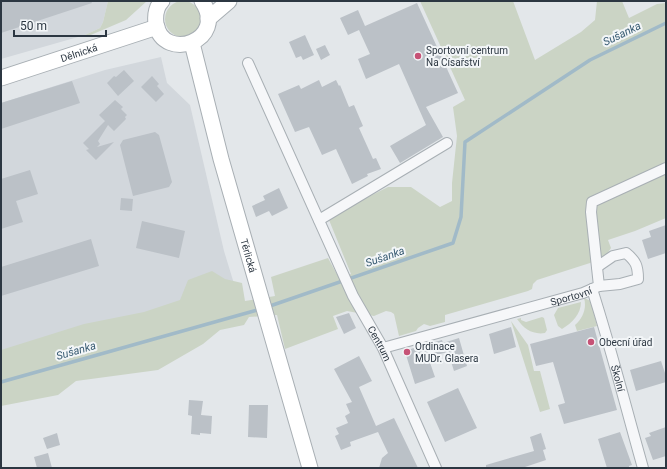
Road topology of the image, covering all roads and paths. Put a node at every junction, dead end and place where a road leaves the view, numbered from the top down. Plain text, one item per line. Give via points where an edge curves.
1 (162, 1) edge
2 (202, 1) edge
3 (230, 1) edge
4 (208, 19) junction
5 (157, 27) junction
6 (192, 43) junction
7 (248, 63) dead end
8 (1, 78) edge
9 (447, 143) dead end
10 (666, 168) edge
11 (319, 220) junction
12 (597, 268) junction
13 (595, 288) junction
14 (383, 348) junction
15 (310, 468) edge
16 (436, 468) edge
17 (643, 468) edge

1 - 5 main road via 156,11
2 - 4 main road via 208,12
3 - 4 main road
4 - 6 main road via 205,31
5 - 6 main road via 161,35 175,44
5 - 8 main road, Dělnická
6 - 15 main road, Těrlická via 221,159
7 - 11 street, Centrum
9 - 11 street
10 - 12 street, Sportovní via 592,202
11 - 14 street, Centrum via 348,283
12 - 13 street, Sportovní
12 - 13 street via 613,256 626,254 634,259 638,279
13 - 14 street, Sportovní
13 - 17 street, Školní
14 - 16 street, Centrum

